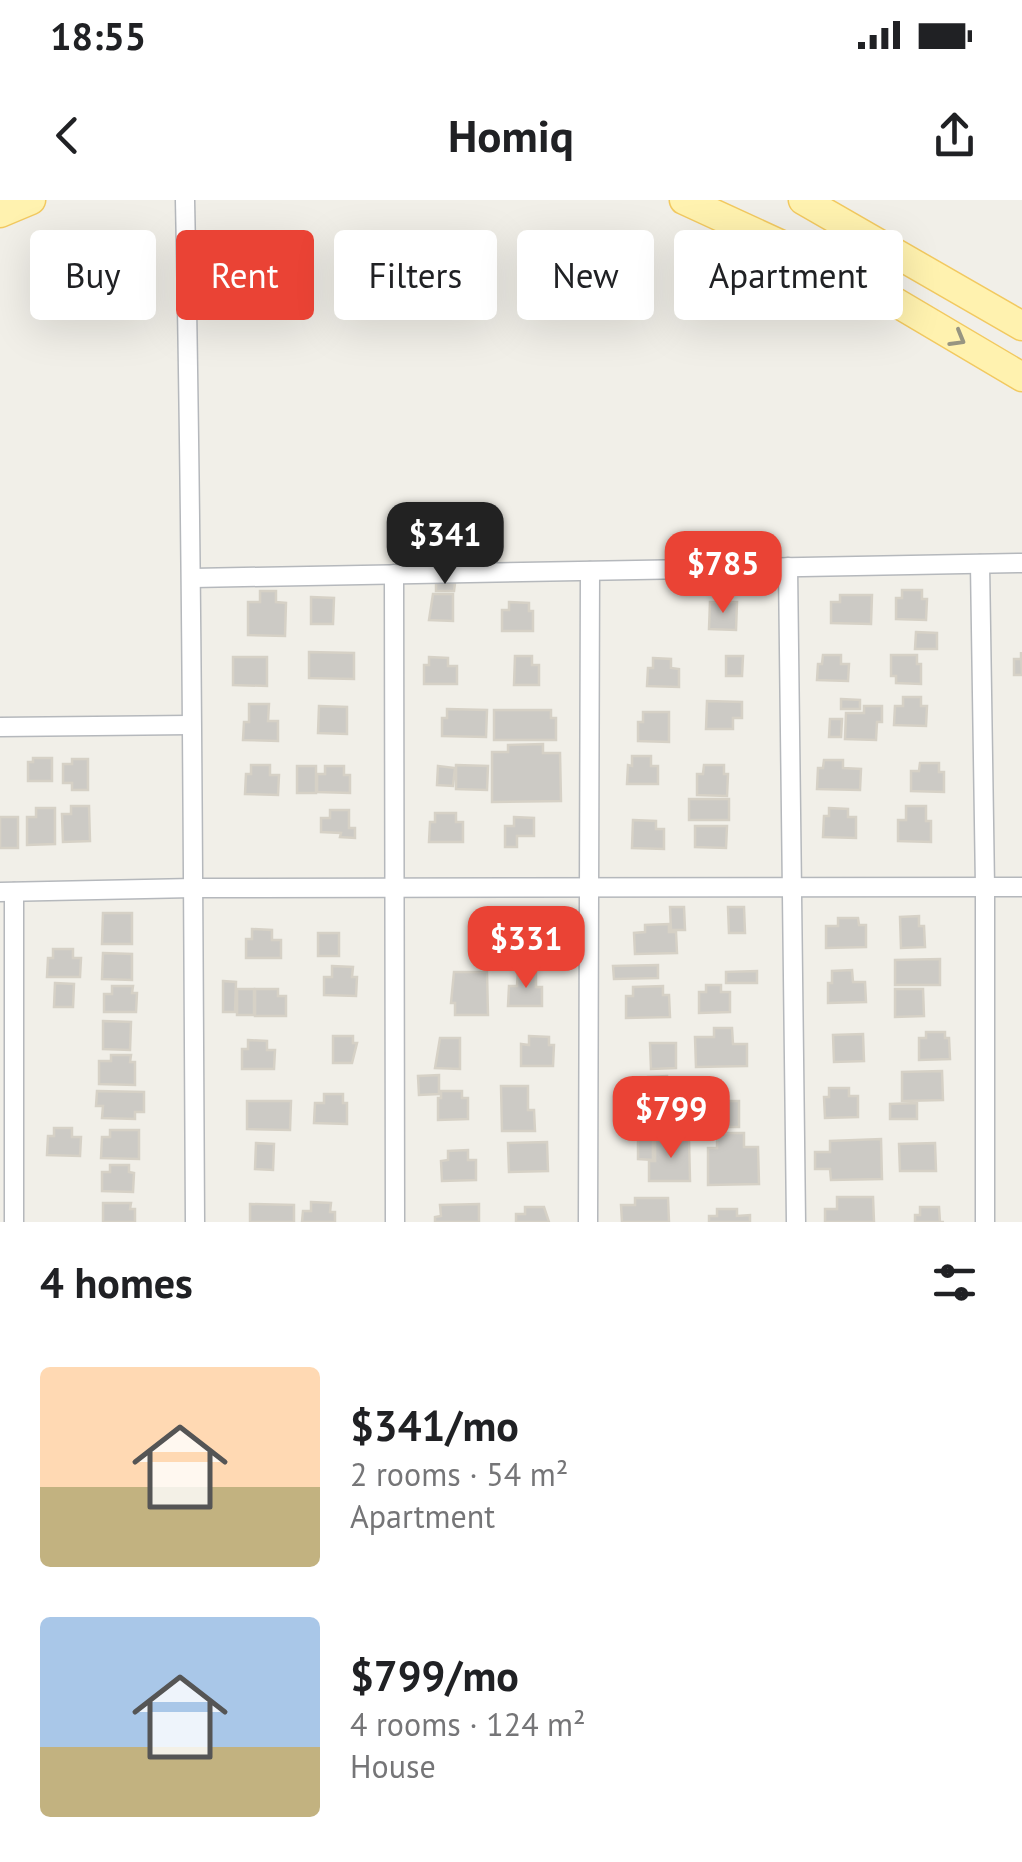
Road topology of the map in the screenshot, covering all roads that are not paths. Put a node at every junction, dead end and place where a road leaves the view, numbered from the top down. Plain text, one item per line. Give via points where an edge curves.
1 (31, 200) edge
2 (184, 200) edge
3 (684, 200) edge
4 (803, 200) edge
5 (0, 213) edge
6 (1022, 326) edge
7 (1022, 377) edge
8 (1022, 563) edge
9 (980, 564) junction
10 (788, 567) junction
11 (590, 571) junction
12 (394, 574) junction
13 (193, 578) junction
14 (190, 725) junction
15 (0, 727) edge
16 (792, 887) junction
17 (985, 887) junction
18 (1022, 887) edge
19 (193, 888) junction
20 (394, 888) junction
21 (589, 888) junction
22 (7, 892) edge
23 (14, 1222) edge
24 (195, 1222) edge
25 (395, 1222) edge
26 (588, 1222) edge
27 (796, 1222) edge
28 (985, 1222) edge

1 - 5 main road
2 - 13 street
3 -> 7 main road via 858,280
4 - 6 main road
8 - 9 street
9 - 10 street
9 - 17 street
10 - 11 street
10 - 16 street
11 - 12 street
11 - 21 street
12 - 13 street
12 - 20 street
13 - 14 street
14 - 15 street
14 - 19 street
16 - 17 street
16 - 21 street
16 - 27 street
17 - 18 street
17 - 28 street
19 - 20 street
19 - 22 street
19 - 24 street
20 - 21 street
20 - 25 street
21 - 26 street
22 - 23 street

